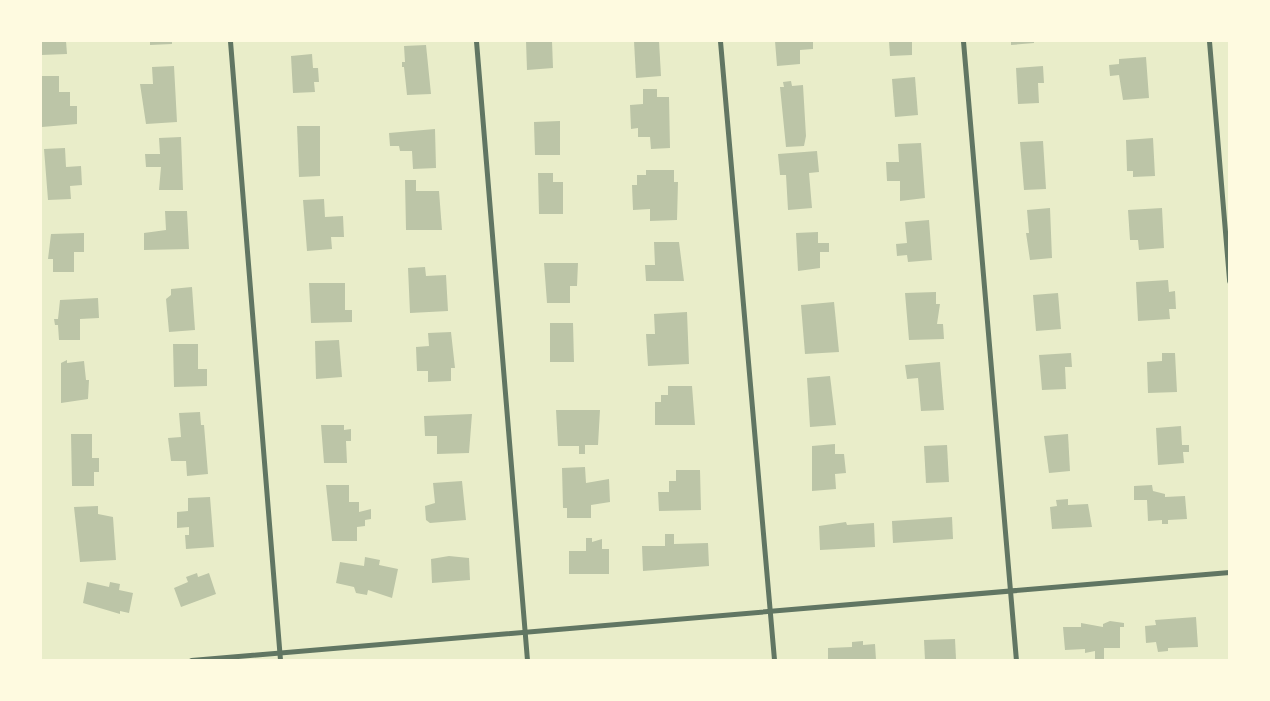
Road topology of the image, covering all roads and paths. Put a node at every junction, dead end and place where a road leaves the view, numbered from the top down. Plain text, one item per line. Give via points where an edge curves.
1 (230, 41) edge
2 (476, 41) edge
3 (720, 41) edge
4 (963, 41) edge
5 (1210, 41) edge
6 (1229, 281) edge
7 (1229, 572) edge
8 (1010, 593) junction
9 (770, 613) junction
10 (524, 632) junction
11 (280, 652) junction
12 (191, 660) edge
13 (280, 660) edge
14 (527, 660) edge
15 (774, 660) edge
16 (1016, 660) edge

1 - 11 street
2 - 10 street
3 - 9 street
4 - 8 street
5 - 6 street
7 - 8 street
8 - 9 street
8 - 16 street
9 - 10 street
9 - 15 street
10 - 11 street
10 - 14 street
11 - 12 street
11 - 13 street

